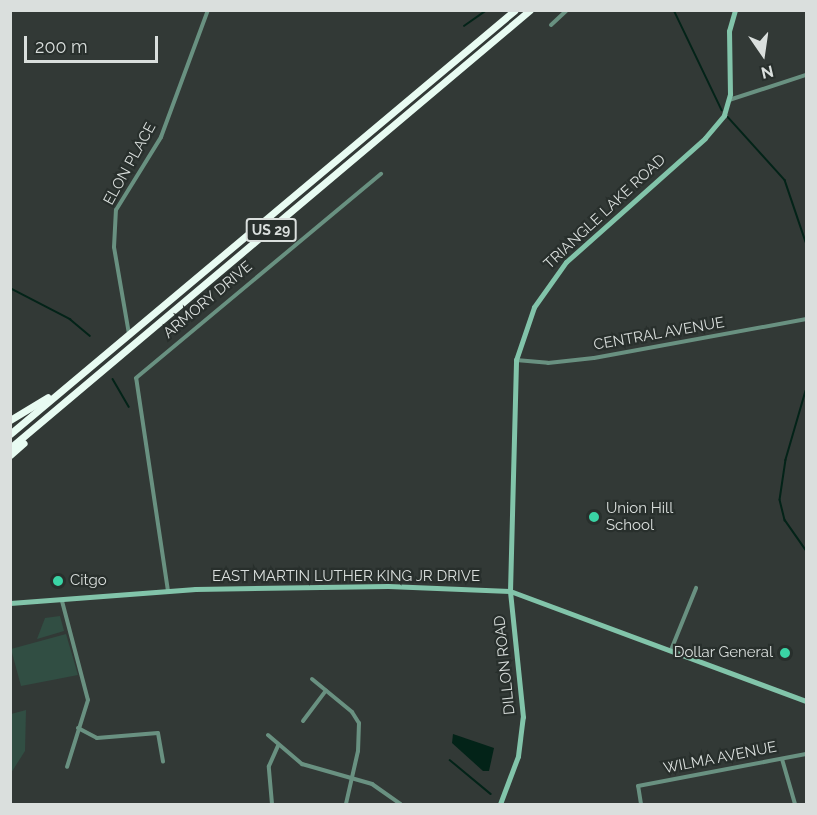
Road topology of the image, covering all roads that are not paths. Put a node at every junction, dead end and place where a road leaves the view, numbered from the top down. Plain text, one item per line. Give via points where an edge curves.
1 (208, 10) edge
2 (515, 10) edge
3 (530, 10) edge
4 (567, 10) edge
5 (735, 10) edge
6 (551, 25) dead end
7 (807, 75) edge
8 (729, 100) junction
9 (381, 174) dead end
10 (807, 319) edge
11 (129, 334) junction
12 (516, 360) junction
13 (84, 371) junction
14 (58, 409) junction
15 (10, 420) edge
16 (10, 434) edge
17 (10, 448) edge
18 (10, 456) edge
19 (696, 588) dead end
20 (168, 591) junction
21 (510, 591) junction
22 (62, 601) junction
23 (10, 603) edge
24 (671, 650) junction
25 (312, 679) dead end
26 (326, 691) junction
27 (807, 701) edge
28 (303, 721) dead end
29 (78, 728) junction
30 (268, 735) dead end
31 (278, 746) junction
32 (807, 754) edge
33 (782, 759) junction
34 (163, 762) dead end
35 (67, 767) dead end
36 (351, 778) junction
37 (272, 804) edge
38 (346, 804) edge
39 (401, 804) edge
40 (500, 804) edge
41 (641, 804) edge
42 (795, 804) edge

1 - 11 street, ELON PLACE via 161,137 116,210 114,247
2 - 11 highway, US 29
3 - 14 highway, US 29
4 - 6 street
5 - 8 street, TRIANGLE LAKE ROAD via 728,44
7 - 8 street
8 - 12 street, TRIANGLE LAKE ROAD via 723,117 705,138 592,237 546,285
9 - 20 street, ARMORY DRIVE via 136,378
10 - 12 street, CENTRAL AVENUE via 573,361
11 - 13 highway, US 29
12 - 21 street, TRIANGLE LAKE ROAD
13 - 15 highway
13 - 16 highway, US 29
14 - 17 highway, US 29
14 - 18 highway
19 - 24 street
20 - 21 street, EAST MARTIN LUTHER KING JR DRIVE via 388,586
20 - 22 street, EAST MARTIN LUTHER KING JR DRIVE
21 - 24 street, EAST MARTIN LUTHER KING JR DRIVE
21 - 40 street, DILLON ROAD via 523,717 515,766
22 - 23 street, EAST MARTIN LUTHER KING JR DRIVE
22 - 29 street via 88,700
24 - 27 street, EAST MARTIN LUTHER KING JR DRIVE
25 - 26 street
26 - 28 street
26 - 36 street via 352,712 359,723 360,741
29 - 34 street via 97,738 158,733
29 - 35 street
30 - 31 street
31 - 36 street via 303,764
31 - 37 street via 269,766
32 - 33 street, WILMA AVENUE
33 - 41 street, WILMA AVENUE via 638,786
33 - 42 street
36 - 38 street
36 - 39 street via 378,787

